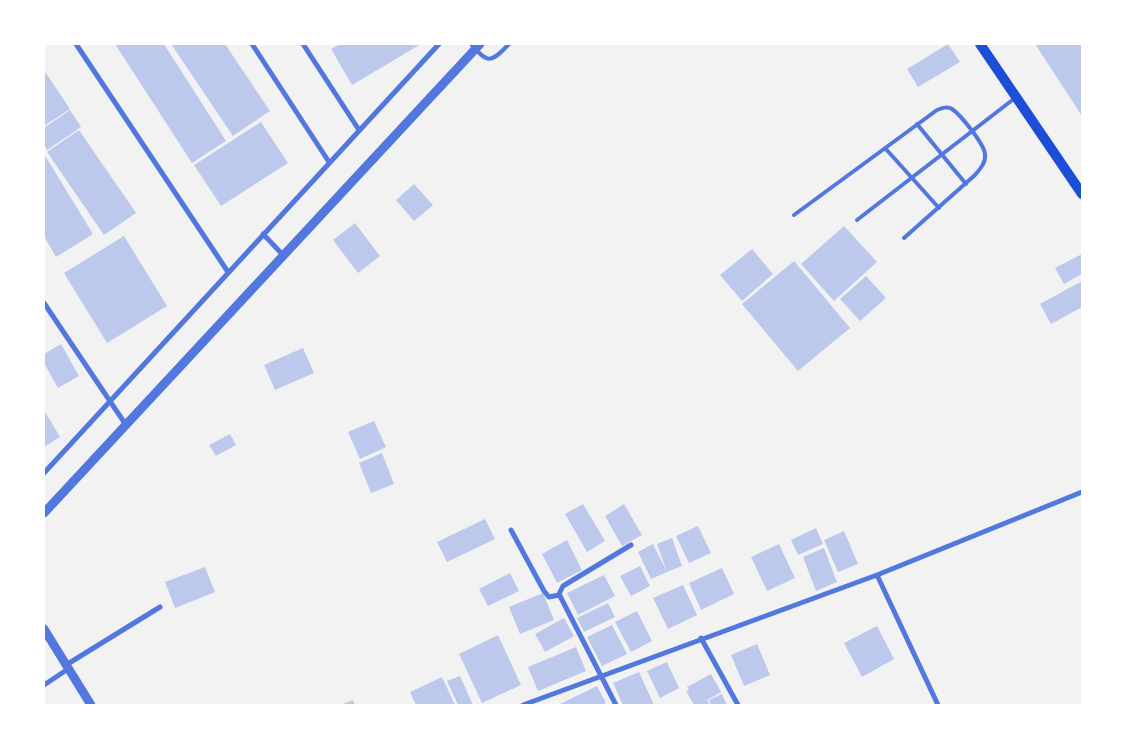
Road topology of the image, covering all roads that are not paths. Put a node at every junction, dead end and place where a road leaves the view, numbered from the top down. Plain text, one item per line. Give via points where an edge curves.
1 (76, 44) edge
2 (252, 44) edge
3 (302, 44) edge
4 (439, 44) edge
5 (509, 44) edge
6 (980, 44) edge
7 (475, 46) edge
8 (1016, 97) junction
9 (917, 124) junction
10 (359, 130) junction
11 (971, 131) junction
12 (885, 148) junction
13 (940, 154) junction
14 (329, 162) junction
15 (910, 178) junction
16 (966, 184) junction
17 (1082, 194) edge
18 (939, 208) junction
19 (794, 215) dead end
20 (857, 220) dead end
21 (263, 234) junction
22 (904, 238) dead end
23 (284, 256) junction
24 (228, 272) junction
25 (44, 303) edge
26 (108, 401) junction
27 (126, 425) junction
28 (44, 472) edge
29 (1082, 492) edge
30 (44, 512) edge
31 (511, 530) dead end
32 (631, 545) dead end
33 (877, 576) junction
34 (559, 595) junction
35 (160, 607) dead end
36 (44, 629) edge
37 (701, 638) junction
38 (67, 667) junction
39 (601, 676) junction
40 (44, 685) edge
41 (937, 703) edge
42 (91, 705) edge
43 (523, 705) edge
44 (616, 705) edge
45 (738, 705) edge
46 (930, 705) edge

1 - 24 street
2 - 14 street
3 - 10 street
4 - 10 street
5 - 7 lane via 492,59 485,59
6 - 8 main road
7 - 23 street
8 - 11 lane
8 - 17 main road
9 - 11 lane via 946,107 951,108
9 - 12 lane
9 - 13 lane
10 - 14 street
11 - 13 lane
11 - 16 lane via 982,146 985,159
12 - 15 lane
12 - 19 lane
13 - 15 lane
13 - 16 lane
14 - 21 street
15 - 18 lane
15 - 20 lane
16 - 18 lane
18 - 22 lane
21 - 23 street
21 - 24 street
23 - 27 street
24 - 26 street
25 - 26 street
26 - 27 street
26 - 28 street
27 - 30 street
29 - 33 street
31 - 34 street via 544,591 549,597
32 - 34 street via 563,586
33 - 37 street
33 - 41 street
34 - 39 street
35 - 38 street
36 - 38 street
37 - 39 street
37 - 45 street
38 - 40 street
38 - 42 street
39 - 43 street
39 - 44 street
41 - 46 street

